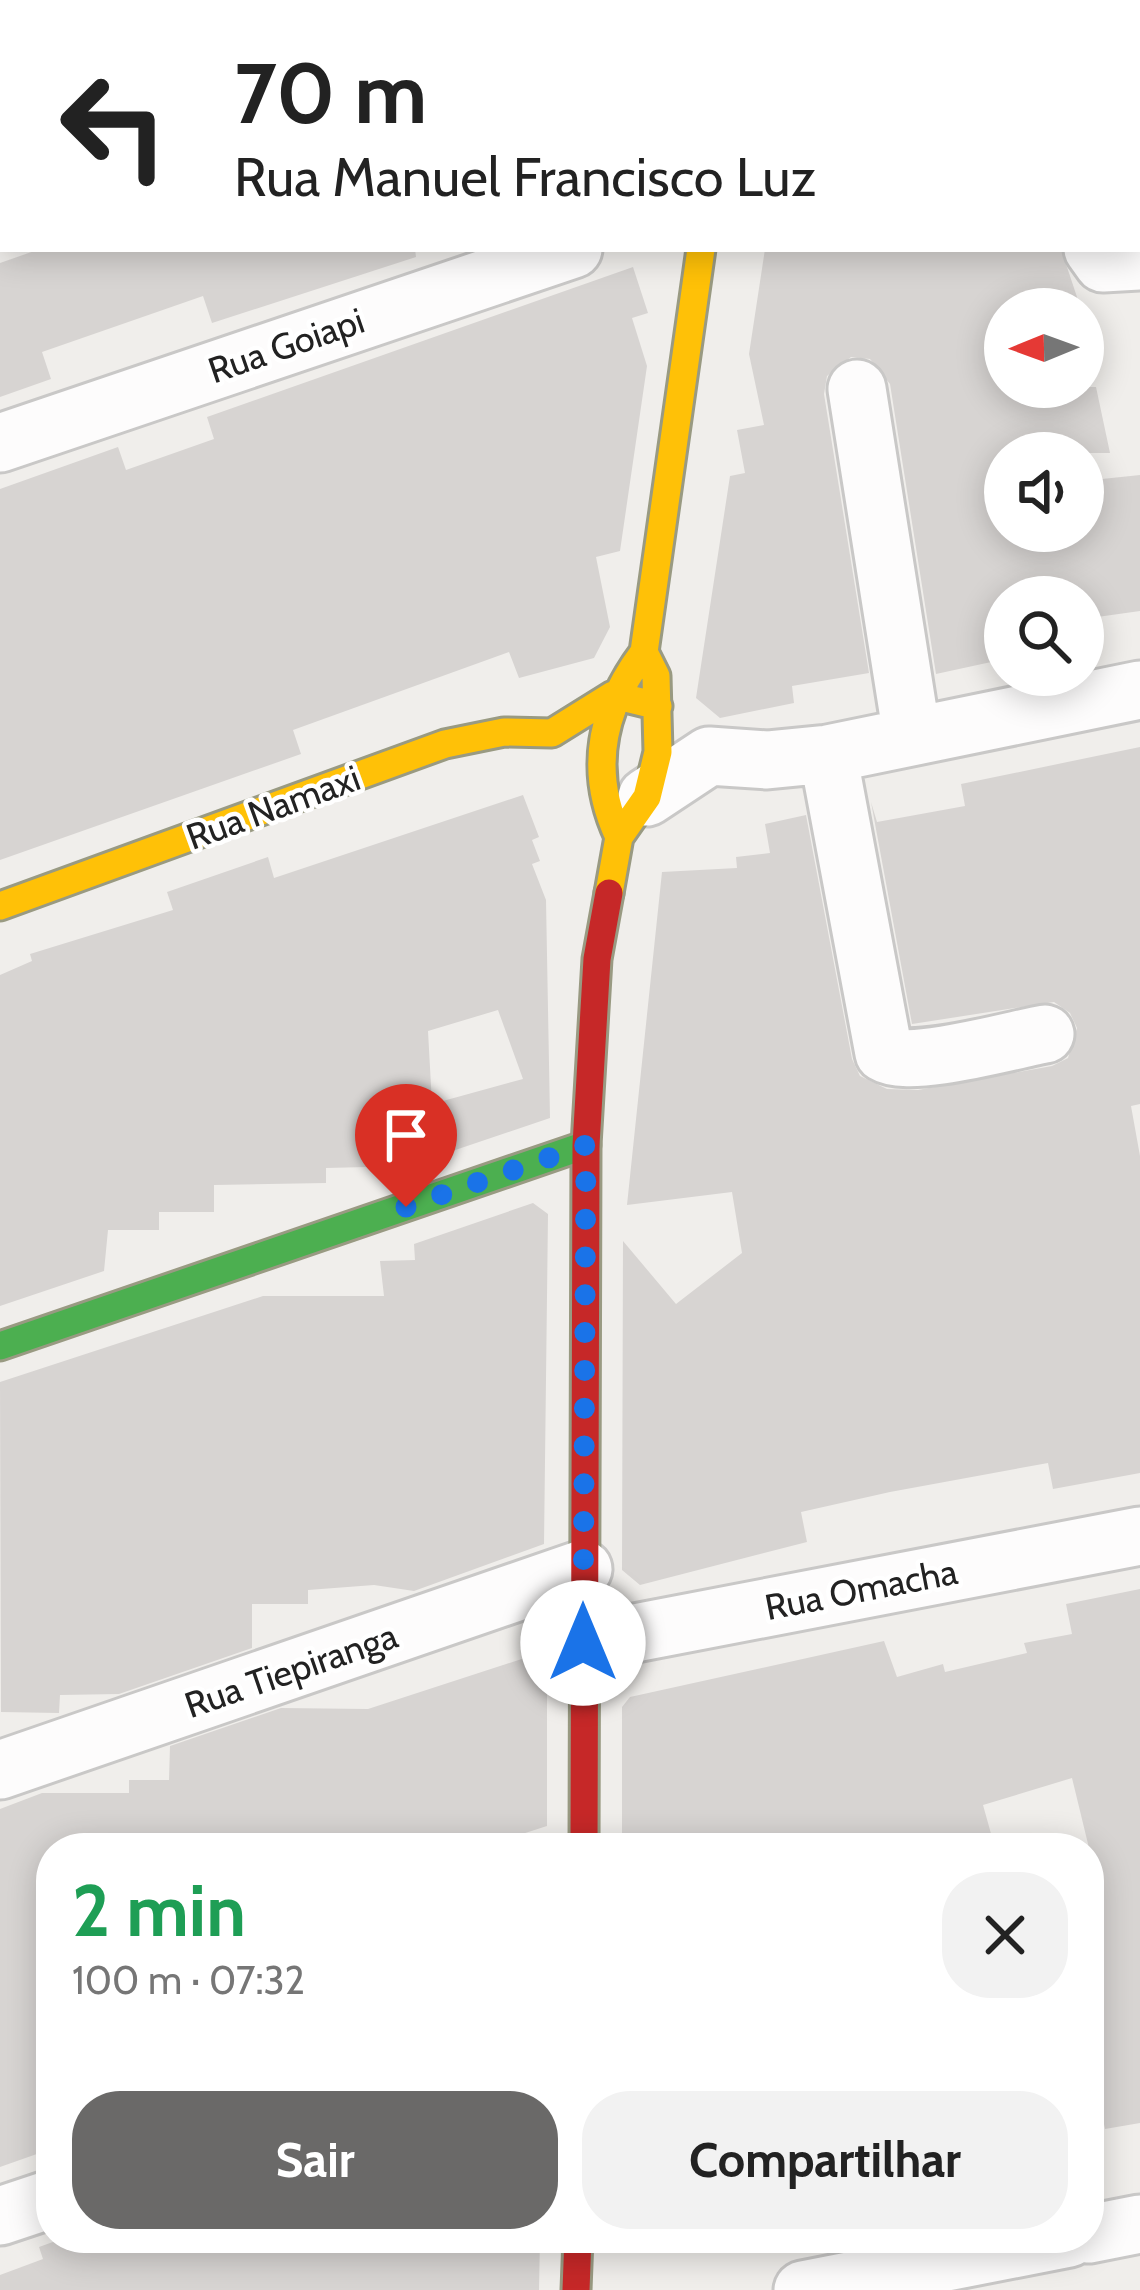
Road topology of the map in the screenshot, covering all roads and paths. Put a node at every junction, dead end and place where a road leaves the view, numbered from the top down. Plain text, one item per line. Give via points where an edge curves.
1 (564, 252) edge
2 (701, 252) edge
3 (1095, 252) edge
4 (1140, 261) edge
5 (857, 389) dead end
6 (0, 442) edge
7 (638, 684) junction
8 (1140, 690) edge
9 (552, 733) junction
10 (913, 736) junction
11 (828, 754) junction
12 (710, 756) junction
13 (624, 809) junction
14 (0, 906) edge
15 (1045, 1034) dead end
16 (586, 1145) junction
17 (0, 1346) edge
18 (1140, 1536) edge
19 (583, 1570) junction
20 (583, 1643) junction
21 (0, 1770) edge
22 (584, 1833) edge
23 (36, 2204) edge
24 (0, 2216) edge
25 (1140, 2224) edge
26 (1104, 2231) edge
27 (577, 2253) edge
28 (993, 2253) edge
29 (576, 2290) edge
30 (803, 2290) edge

1 - 6 street, Rua Goiapi
2 - 7 street
3 - 4 street via 1103,263
5 - 10 street
7 - 9 street
7 - 12 street
7 - 13 street via 658,752
7 - 13 street via 600,744
8 - 10 street
9 - 13 street
9 - 14 street, Rua Namaxi via 445,744
10 - 11 street
11 - 12 street
11 - 15 street via 884,1053 920,1056
12 - 13 street
13 - 16 street via 597,959
16 - 17 street
16 - 19 street
18 - 20 street, Rua Omacha
19 - 20 street
19 - 21 street, Rua Tiepiranga
20 - 22 street
23 - 24 street
25 - 26 street
27 - 29 street
28 - 30 street

